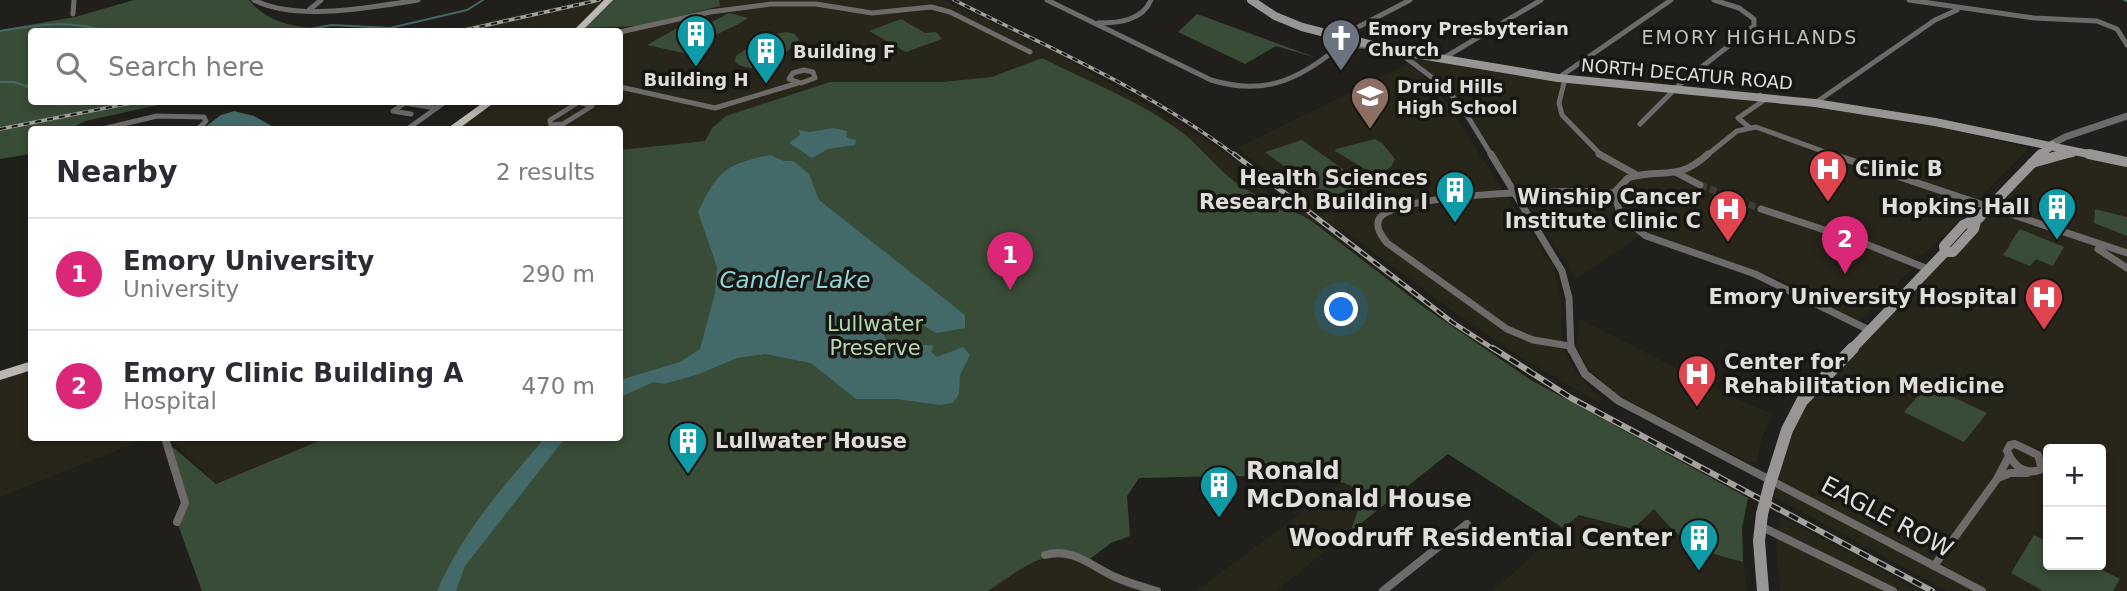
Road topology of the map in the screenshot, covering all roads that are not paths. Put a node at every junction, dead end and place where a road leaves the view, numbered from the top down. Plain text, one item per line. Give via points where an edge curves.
1 (74, 0) edge
2 (254, 0) edge
3 (321, 0) edge
4 (418, 0) edge
5 (609, 0) edge
6 (1047, 0) edge
7 (1151, 0) edge
8 (1251, 0) edge
9 (1410, 0) edge
10 (1541, 0) edge
11 (1670, 0) edge
12 (1714, 0) edge
13 (1909, 0) edge
14 (1926, 4) junction
15 (309, 10) junction
16 (1972, 10) junction
17 (74, 14) dead end
18 (1943, 15) junction
19 (1091, 21) junction
20 (1121, 22) junction
21 (580, 28) edge
22 (623, 32) edge
23 (1319, 33) junction
24 (1120, 36) junction
25 (1337, 38) junction
26 (1348, 40) junction
27 (2127, 44) edge
28 (1372, 46) junction
29 (1335, 51) junction
30 (1396, 51) junction
31 (1030, 52) dead end
32 (1428, 57) junction
33 (1442, 59) junction
34 (1414, 63) junction
35 (1561, 78) junction
36 (798, 83) dead end
37 (623, 88) edge
38 (1675, 88) junction
39 (1735, 93) junction
40 (1760, 95) junction
41 (1815, 103) junction
42 (402, 105) edge
43 (420, 105) edge
44 (440, 105) edge
45 (573, 105) edge
46 (588, 105) edge
47 (1755, 106) junction
48 (473, 107) edge
49 (435, 108) junction
50 (411, 114) dead end
51 (2127, 116) edge
52 (1640, 124) dead end
53 (115, 126) edge
54 (201, 126) edge
55 (411, 126) edge
56 (454, 126) edge
57 (1749, 127) junction
58 (2048, 147) junction
59 (2084, 153) junction
60 (2127, 162) edge
61 (2032, 163) junction
62 (2022, 173) junction
63 (1635, 174) junction
64 (1514, 193) junction
65 (1614, 195) junction
66 (1992, 204) junction
67 (1760, 209) tunnel mouth
68 (2067, 233) junction
69 (2076, 238) junction
70 (2124, 252) edge
71 (2127, 266) edge
72 (1924, 273) junction
73 (1869, 330) junction
74 (1570, 346) junction
75 (28, 366) edge
76 (0, 376) edge
77 (166, 441) edge
78 (2009, 456) junction
79 (2030, 472) junction
80 (1997, 478) junction
81 (1770, 484) junction
82 (1761, 520) junction
83 (177, 522) dead end
84 (1467, 524) dead end
85 (1045, 555) dead end
86 (1934, 566) junction
87 (1157, 591) edge
88 (1383, 591) edge
89 (1763, 591) edge
90 (1893, 591) edge
91 (1982, 591) edge

1 - 17 street
2 - 15 street via 268,8
3 - 15 street
4 - 15 street
5 - 21 main road
6 - 19 street
7 - 20 street via 1145,11
8 - 23 main road, NORTH DECATUR ROAD via 1283,20
9 - 25 street
10 - 33 street
11 - 35 street
12 - 38 street via 1746,12 1754,26
13 - 14 street
14 - 16 street
14 - 18 street
16 - 18 street
16 - 27 street via 2102,22 2117,29
18 - 41 street
19 - 20 street
19 - 24 street
20 - 24 street via 1115,29
22 - 31 street via 699,15 781,4 872,13 935,8
23 - 25 main road, NORTH DECATUR ROAD
23 - 29 street via 1332,40
24 - 29 street via 1216,82 1250,89 1287,83
25 - 26 main road, NORTH DECATUR ROAD
26 - 28 main road, NORTH DECATUR ROAD
26 - 29 street
28 - 29 street
28 - 30 main road, NORTH DECATUR ROAD
30 - 32 main road, NORTH DECATUR ROAD
30 - 34 street
32 - 33 main road, NORTH DECATUR ROAD
32 - 34 street via 1415,58
33 - 35 main road, NORTH DECATUR ROAD
34 - 64 street via 1460,104
35 - 38 main road, NORTH DECATUR ROAD
35 - 63 street via 1562,115 1600,155
36 - 37 street via 715,108
38 - 39 main road, NORTH DECATUR ROAD
38 - 52 street
39 - 40 main road, NORTH DECATUR ROAD
39 - 47 street
40 - 41 main road, NORTH DECATUR ROAD
40 - 47 street via 1763,101
41 - 58 main road, NORTH DECATUR ROAD via 1935,122
42 - 50 street via 393,111
43 - 49 street
44 - 49 street
45 - 46 street via 550,120 551,125 564,124 592,106
47 - 57 street via 1738,118
48 - 56 main road
49 - 55 street
51 - 58 street
53 - 54 street via 157,116 204,117
57 - 63 street via 1680,172
57 - 66 street
58 - 59 main road, NORTH DECATUR ROAD
58 - 61 main road
58 - 62 main road
59 - 60 main road, NORTH DECATUR ROAD
59 - 61 main road
61 - 62 main road
62 - 66 main road
63 - 65 street via 1622,181
64 - 65 street
64 - 74 street via 1565,276
64 - 74 street via 1399,206 1381,215 1377,228 1391,246 1507,329 1533,340
65 - 73 street via 1621,216 1646,236 1755,274
66 - 68 street
66 - 72 main road via 1976,221 1963,225
67 - 72 street via 1861,242
68 - 69 street
68 - 70 street
69 - 70 street
69 - 71 street
70 - 71 street
72 - 73 main road
73 - 81 main road via 1806,395 1787,430
74 - 81 street, EAGLE ROW via 1587,375 1610,396
75 - 76 main road
77 - 83 street via 185,503
78 - 79 street via 2016,466
78 - 79 street via 2008,448 2015,444 2038,454 2042,469
78 - 80 street
79 - 80 street
80 - 86 street
81 - 82 main road, bridge
81 - 86 street, EAGLE ROW
82 - 89 main road
82 - 90 street
84 - 88 street
85 - 87 street via 1074,554 1117,578
86 - 91 street, EAGLE ROW

